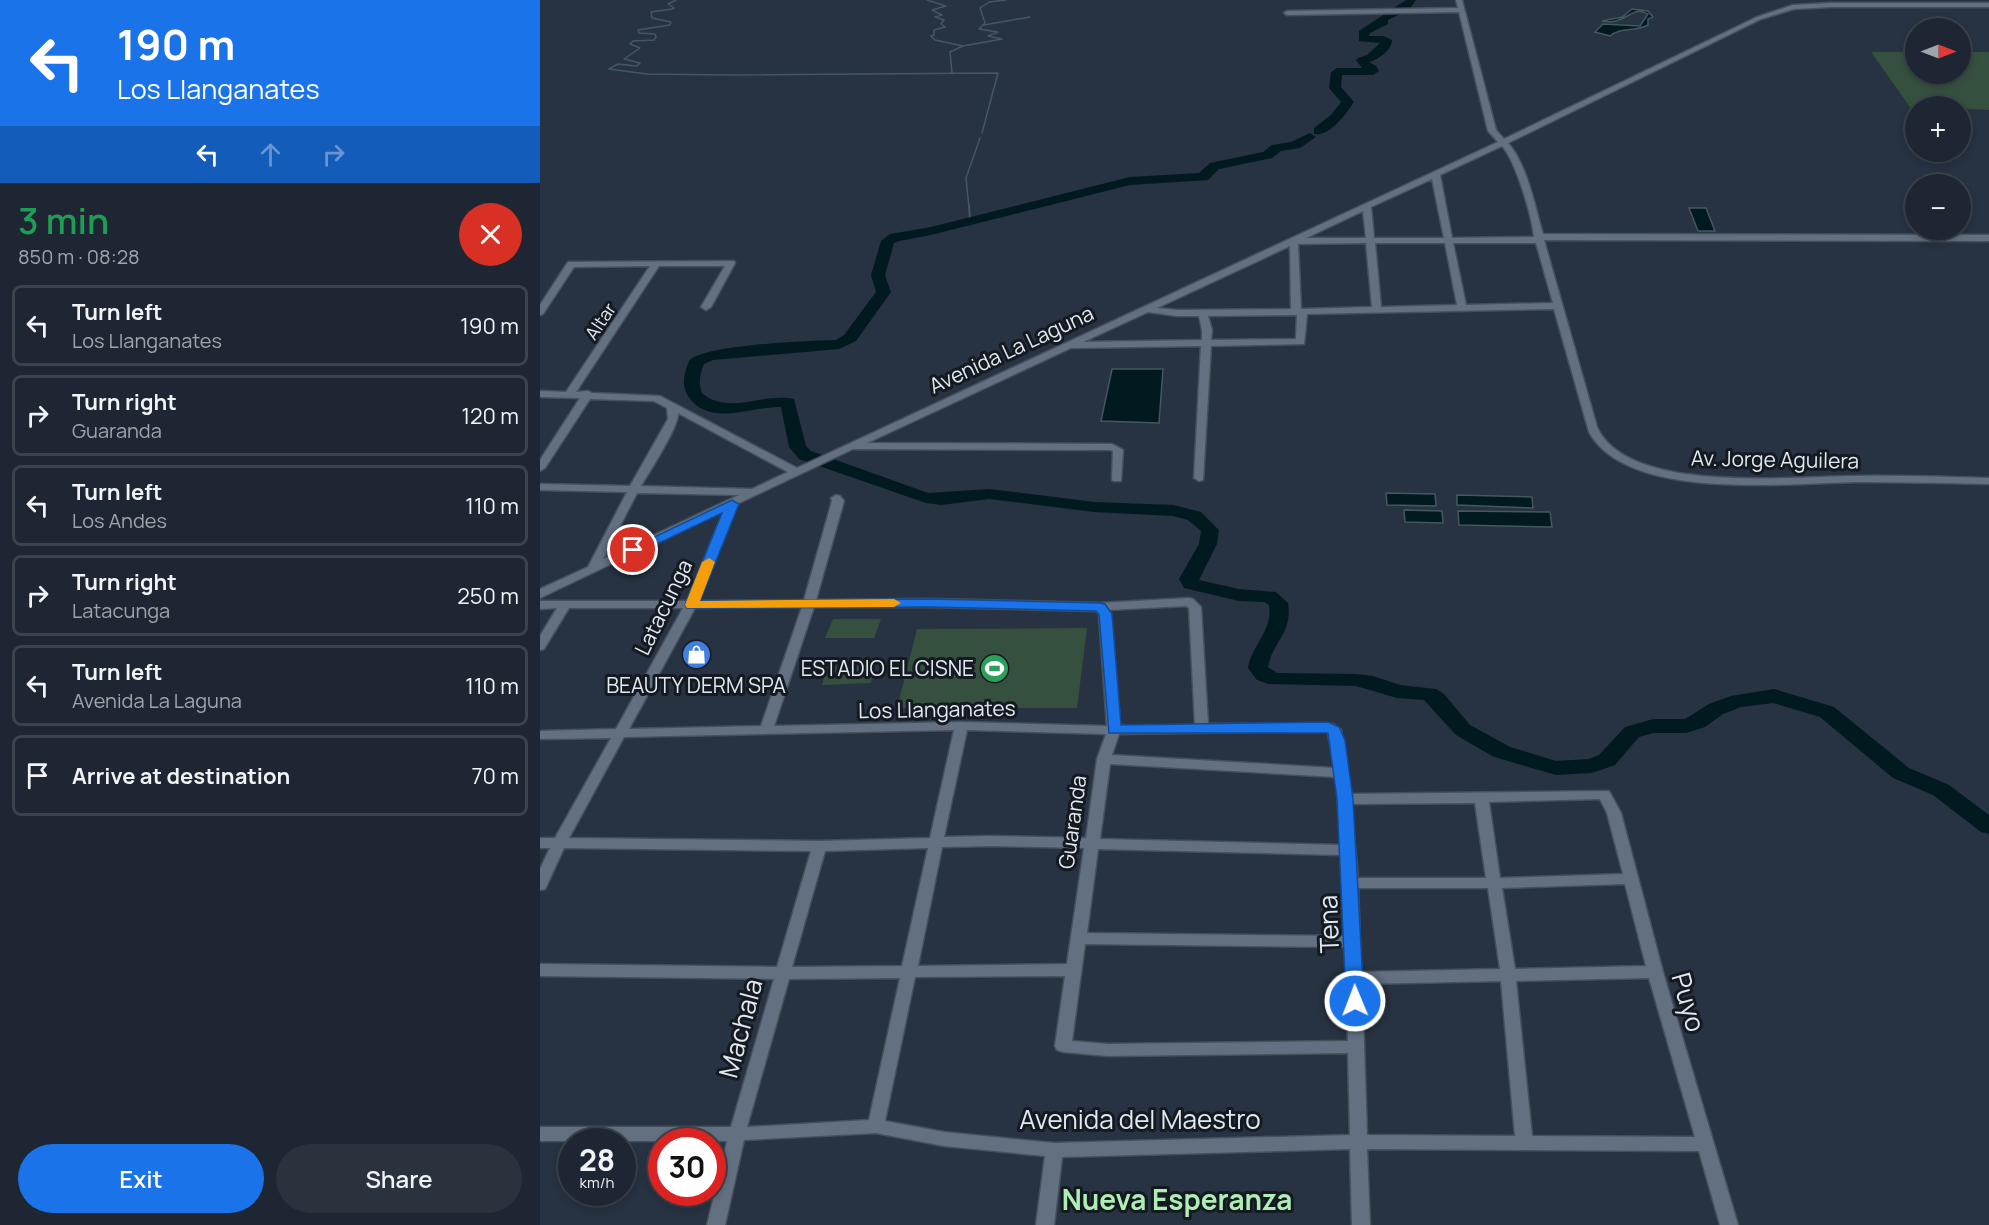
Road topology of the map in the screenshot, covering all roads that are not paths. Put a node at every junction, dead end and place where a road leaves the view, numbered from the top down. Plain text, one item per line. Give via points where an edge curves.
1 (1459, 0) edge
2 (1989, 5) edge
3 (1462, 10) junction
4 (1287, 13) dead end
5 (1501, 142) junction
6 (1435, 173) junction
7 (1367, 206) junction
8 (1538, 238) junction
9 (1989, 238) edge
10 (1448, 240) junction
11 (1371, 241) junction
12 (1292, 242) junction
13 (655, 265) junction
14 (1557, 306) junction
15 (706, 307) dead end
16 (1144, 309) junction
17 (1377, 309) junction
18 (1462, 309) junction
19 (1299, 311) junction
20 (540, 312) edge
21 (1203, 312) junction
22 (1205, 344) junction
23 (1065, 345) junction
24 (540, 394) edge
25 (570, 394) junction
26 (588, 394) junction
27 (672, 408) junction
28 (851, 446) junction
29 (540, 468) edge
30 (797, 472) junction
31 (1199, 478) dead end
32 (1117, 479) dead end
33 (1989, 481) edge
34 (540, 487) edge
35 (636, 488) junction
36 (756, 492) junction
37 (836, 498) dead end
38 (732, 504) junction
39 (593, 568) junction
40 (540, 594) edge
41 (809, 604) junction
42 (540, 605) edge
43 (565, 605) junction
44 (691, 605) junction
45 (1100, 607) junction
46 (540, 646) edge
47 (961, 726) junction
48 (1202, 728) junction
49 (1114, 730) junction
50 (1334, 730) joint
51 (766, 731) junction
52 (623, 732) junction
53 (540, 735) edge
54 (1104, 759) junction
55 (1342, 773) junction
56 (1481, 798) junction
57 (1345, 799) junction
58 (540, 843) edge
59 (559, 843) junction
60 (938, 843) junction
61 (1091, 845) junction
62 (819, 846) junction
63 (1348, 850) junction
64 (1631, 879) junction
65 (1351, 883) junction
66 (1493, 883) junction
67 (540, 885) edge
68 (1079, 938) junction
69 (1354, 942) junction
70 (540, 970) edge
71 (1073, 970) junction
72 (1655, 972) junction
73 (782, 973) junction
74 (911, 973) junction
75 (1508, 974) junction
76 (1354, 978) junction
77 (1356, 1047) junction
78 (876, 1126) junction
79 (540, 1134) edge
80 (738, 1134) junction
81 (1359, 1142) junction
82 (1524, 1144) junction
83 (1706, 1144) junction
84 (1054, 1150) junction
85 (716, 1225) edge
86 (1046, 1225) edge
87 (1361, 1225) edge
88 (1729, 1225) edge

1 - 3 street, Av. Jorge Aguilera
2 - 5 street, Avenida La Laguna via 1793,7 1759,18
3 - 4 street
3 - 5 street, Av. Jorge Aguilera via 1492,131
5 - 6 street, Avenida La Laguna
5 - 8 street, Av. Jorge Aguilera via 1509,149 1523,180
6 - 7 street, Avenida La Laguna
6 - 10 street
7 - 11 street
7 - 12 street, Avenida La Laguna
8 - 9 street
8 - 10 street
8 - 14 street, Av. Jorge Aguilera
10 - 11 street
10 - 18 street
11 - 12 street
11 - 17 street
12 - 16 street, Avenida La Laguna
12 - 19 street
13 - 15 street via 731,263
13 - 20 street via 571,264
13 - 25 street, Altar
14 - 18 street
14 - 33 street, Av. Jorge Aguilera via 1591,424 1600,441 1634,463 1659,473 1712,481
16 - 21 street
16 - 23 street, Avenida La Laguna
17 - 18 street
17 - 19 street
19 - 21 street
19 - 22 street via 1301,342
21 - 22 street
22 - 23 street
22 - 31 street
23 - 28 street, Avenida La Laguna
24 - 25 street
25 - 26 street
26 - 27 street via 656,398
26 - 29 street
27 - 30 street
27 - 35 street via 673,419
28 - 30 street, Avenida La Laguna
28 - 32 street via 1112,447 1118,450
30 - 36 street, Avenida La Laguna
34 - 35 street
35 - 36 street
35 - 39 street
36 - 38 street, Avenida La Laguna
37 - 41 street
38 - 39 street, Avenida La Laguna
38 - 44 street, Latacunga
39 - 40 street, Avenida La Laguna
41 - 44 street
41 - 45 street
41 - 51 street
42 - 43 street
43 - 44 street
43 - 46 street
44 - 52 street, Latacunga
45 - 48 street via 1185,602 1194,605
45 - 49 street, Guaranda via 1106,614
47 - 49 street, Los Llanganates
47 - 51 street, Los Llanganates
47 - 60 street
48 - 49 street, Los Llanganates
48 - 50 street, Los Llanganates
49 - 54 street, Guaranda
50 - 55 street, Tena
51 - 52 street, Los Llanganates
52 - 53 street, Los Llanganates
52 - 59 street, Latacunga
54 - 55 street
54 - 61 street, Guaranda
55 - 57 street, Tena
56 - 57 street
56 - 64 street, Puyo via 1604,794 1614,813
56 - 66 street
57 - 63 street, Tena
58 - 59 street
59 - 62 street
59 - 67 street, Latacunga
60 - 61 street
60 - 62 street
60 - 74 street
61 - 63 street
61 - 68 street, Guaranda
62 - 73 street, Machala
63 - 65 street, Tena
64 - 66 street
64 - 72 street, Puyo
65 - 66 street
65 - 69 street, Tena
66 - 75 street
68 - 69 street
68 - 71 street, Guaranda
69 - 76 street, Tena
70 - 73 street
71 - 74 street
71 - 77 street, Guaranda via 1063,1046 1108,1050
72 - 75 street
72 - 83 street, Puyo
73 - 74 street
73 - 80 street, Machala
74 - 78 street
75 - 76 street
75 - 82 street
76 - 77 street, Tena
77 - 81 street, Tena
78 - 80 street, Avenida del Maestro
78 - 84 street, Avenida del Maestro via 944,1139
79 - 80 street, Avenida del Maestro
80 - 85 street, Machala
81 - 82 street, Avenida del Maestro
81 - 84 street, Avenida del Maestro
81 - 87 street, Tena
82 - 83 street, Avenida del Maestro
83 - 88 street, Puyo
84 - 86 street

